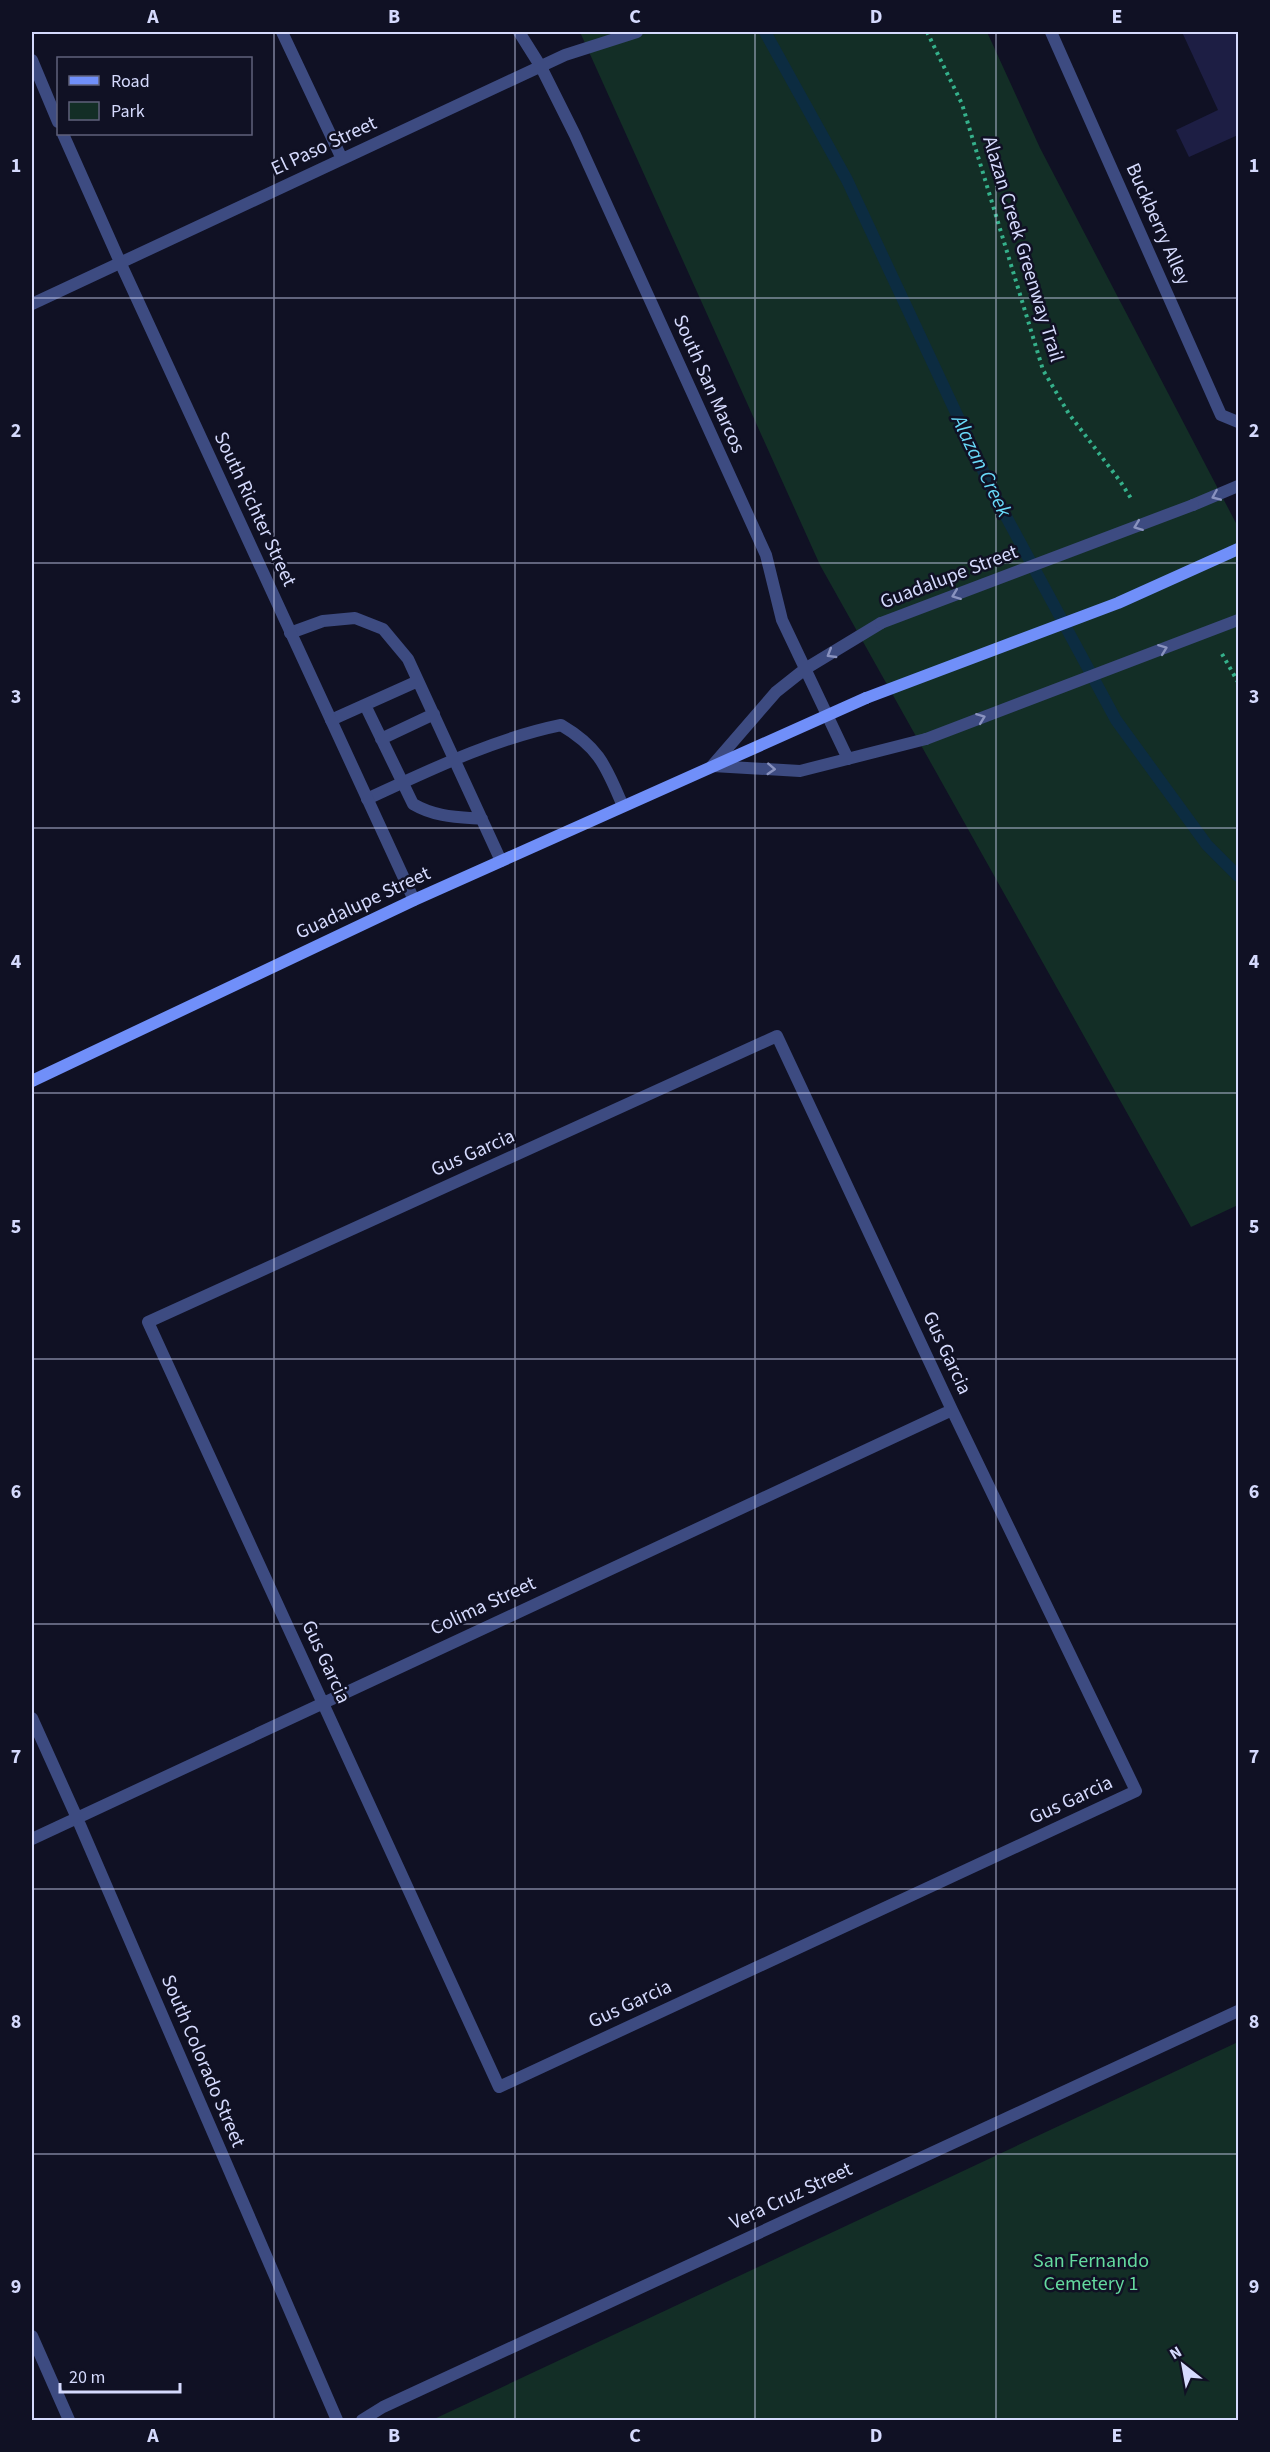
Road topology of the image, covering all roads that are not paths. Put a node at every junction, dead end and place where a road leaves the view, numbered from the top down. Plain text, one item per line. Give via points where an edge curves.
1 (282, 32) edge
2 (519, 32) edge
3 (637, 32) edge
4 (1051, 32) edge
5 (32, 60) edge
6 (541, 67) junction
7 (57, 120) edge
8 (63, 135) edge
9 (342, 159) junction
10 (120, 262) junction
11 (32, 304) edge
12 (1239, 423) edge
13 (1239, 486) edge
14 (1239, 549) edge
15 (1239, 620) edge
16 (291, 633) junction
17 (805, 669) junction
18 (418, 681) junction
19 (365, 705) junction
20 (434, 714) junction
21 (827, 715) junction
22 (331, 720) junction
23 (381, 740) junction
24 (454, 759) junction
25 (848, 759) junction
26 (712, 766) junction
27 (401, 784) junction
28 (367, 799) junction
29 (624, 806) junction
30 (482, 819) junction
31 (501, 861) junction
32 (414, 900) junction
33 (32, 1081) edge
34 (952, 1410) junction
35 (323, 1702) junction
36 (32, 1718) edge
37 (77, 1818) junction
38 (32, 1839) edge
39 (1239, 2011) edge
40 (32, 2336) edge
41 (69, 2421) edge
42 (337, 2421) edge
43 (362, 2421) edge

1 - 9 street
2 - 6 street, South San Marcos
3 - 6 street, El Paso Street via 565,55
4 - 12 street, Buckberry Alley via 1221,415
5 - 7 street
6 - 9 street, El Paso Street
6 - 17 street, South San Marcos via 766,555 782,620
8 - 10 street, South Richter Street
9 - 10 street, El Paso Street
10 - 11 street, El Paso Street
10 - 16 street, South Richter Street
13 -> 17 street, Guadalupe Street, bridge via 881,624
14 - 21 main road, Guadalupe Street, bridge via 1118,603
25 -> 15 street, Guadalupe Street, bridge via 926,739
16 - 18 street via 323,621 355,618 383,629 408,659
16 - 22 street, South Richter Street
17 - 21 street, South San Marcos
17 - 26 street, Guadalupe Street via 776,692
18 - 19 street
18 - 20 street
19 - 22 street
19 - 23 street
20 - 23 street
20 - 24 street
21 - 25 street, South San Marcos
21 - 26 main road, Guadalupe Street
22 - 28 street, South Richter Street
23 - 27 street
24 - 27 street
24 - 29 street via 523,733 561,725 583,738 604,764
24 - 30 street
26 -> 25 street, Guadalupe Street via 800,771
26 - 29 main road, Guadalupe Street
27 - 28 street
27 - 30 street via 413,804 424,811
28 - 32 street, South Richter Street
29 - 31 main road, Guadalupe Street
30 - 31 street
31 - 32 main road, Guadalupe Street
32 - 33 main road, Guadalupe Street
34 - 35 street, Colima Street
34 - 35 street, Gus Garcia via 777,1036 148,1322
34 - 35 street, Gus Garcia via 1136,1791 499,2087
35 - 37 street, Colima Street
36 - 37 street, South Colorado Street
37 - 38 street, Colima Street
37 - 42 street, South Colorado Street
39 - 43 street, Vera Cruz Street via 394,2402
40 - 41 street

